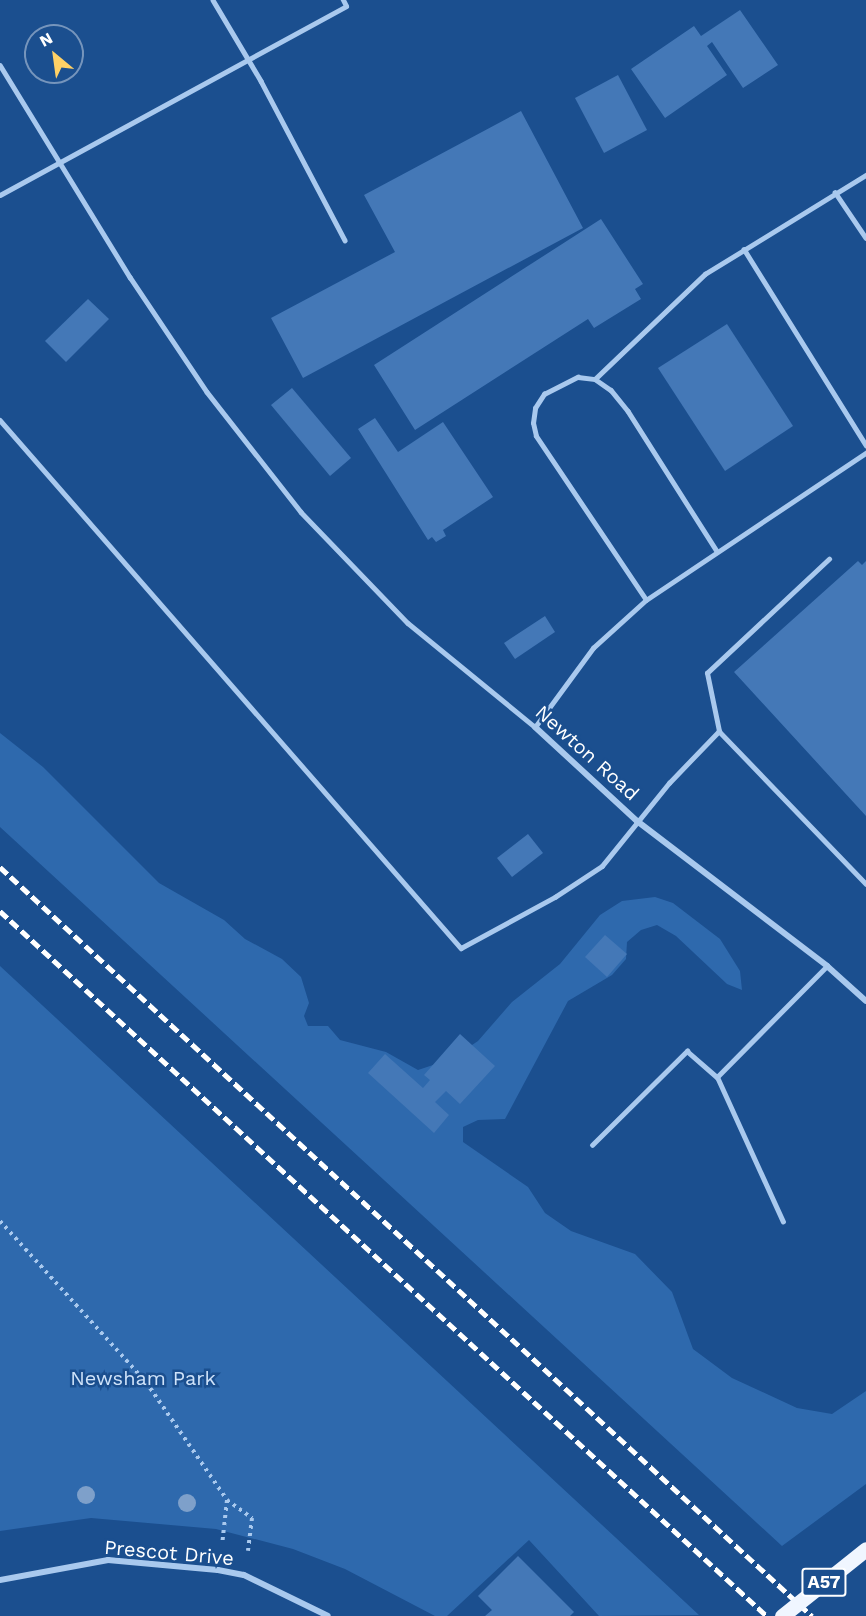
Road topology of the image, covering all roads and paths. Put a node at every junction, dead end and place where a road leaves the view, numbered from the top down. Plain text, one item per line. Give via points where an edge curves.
1 (213, 0) edge
2 (343, 0) edge
3 (248, 60) junction
4 (0, 65) edge
5 (61, 165) junction
6 (866, 175) edge
7 (836, 192) junction
8 (0, 195) edge
9 (866, 238) edge
10 (345, 240) dead end
11 (744, 249) junction
12 (595, 379) junction
13 (0, 420) edge
14 (866, 445) edge
15 (866, 453) edge
16 (717, 551) junction
17 (829, 559) dead end
18 (646, 600) junction
19 (535, 727) junction
20 (719, 730) junction
21 (637, 820) junction
22 (866, 884) edge
23 (827, 966) junction
24 (866, 1001) edge
25 (717, 1077) junction
26 (592, 1145) dead end
27 (0, 1221) edge
28 (783, 1222) dead end
29 (227, 1500) junction
30 (866, 1549) edge
31 (218, 1570) junction
32 (244, 1575) junction
33 (0, 1580) edge
34 (328, 1616) edge
35 (782, 1616) edge

1 - 3 lane
2 - 3 lane via 346,6
3 - 5 lane
3 - 10 lane
4 - 5 lane, Newton Road
5 - 8 lane
5 - 19 lane, Newton Road via 207,392 301,512 408,623
6 - 7 lane
7 - 9 lane
7 - 11 lane
11 - 12 lane via 705,274
11 - 14 lane
12 - 16 lane via 628,411
12 - 18 lane via 578,377 544,394 535,408 533,423 536,436
13 - 21 lane via 461,948 555,897 602,866
15 - 16 lane
16 - 18 lane
17 - 20 lane via 707,673
18 - 19 lane via 593,648
19 - 21 street, Newton Road
20 - 21 lane
20 - 22 lane
21 - 23 street, Newton Road
23 - 24 street, Newton Road
23 - 25 lane
25 - 26 lane via 687,1051
25 - 28 lane
27 - 29 path via 146,1382
29 - 31 path
29 - 32 path via 252,1518
30 - 35 main road, A57, bridge
31 - 32 street, Prescot Drive
31 - 33 street, Prescot Drive via 108,1560
32 - 34 street, Prescot Drive

